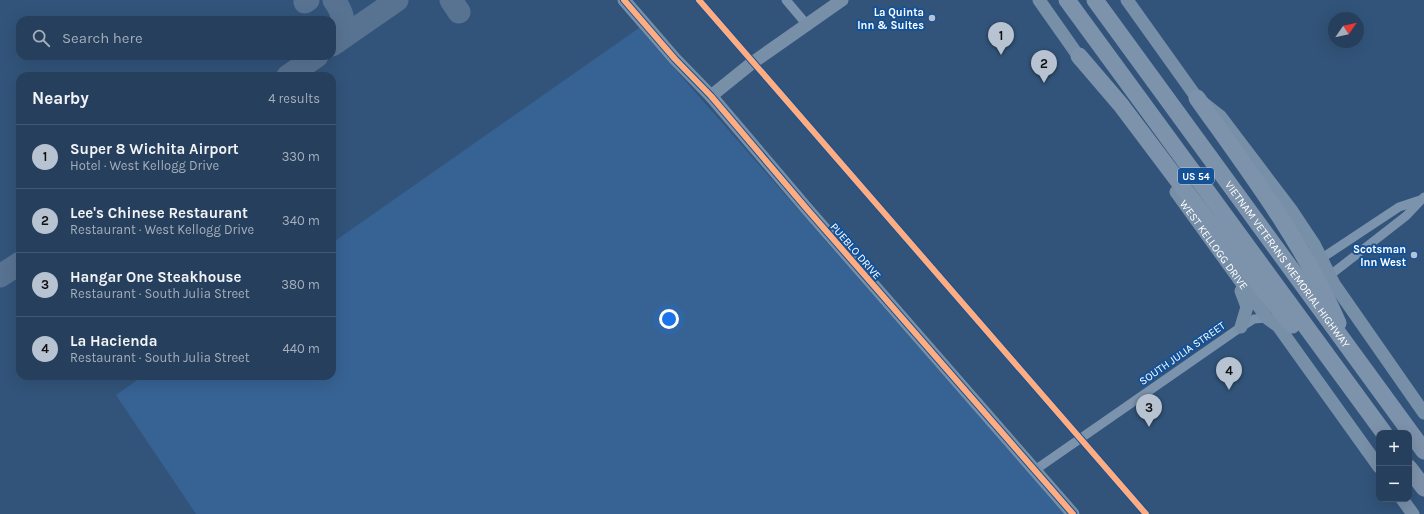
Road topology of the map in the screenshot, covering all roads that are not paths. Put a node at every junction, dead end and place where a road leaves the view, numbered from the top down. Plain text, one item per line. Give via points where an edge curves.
1 (624, 0) edge
2 (786, 0) edge
3 (842, 0) edge
4 (1039, 0) edge
5 (1067, 0) edge
6 (1095, 0) edge
7 (1127, 0) edge
8 (808, 26) junction
9 (1079, 56) junction
10 (711, 96) junction
11 (1197, 98) junction
12 (1422, 199) edge
13 (1322, 258) junction
14 (1226, 261) junction
15 (1329, 276) junction
16 (1266, 318) junction
17 (1242, 327) junction
18 (1350, 351) junction
19 (1326, 352) junction
20 (1424, 414) edge
21 (1382, 430) edge
22 (1424, 451) edge
23 (1378, 466) edge
24 (1035, 470) junction
25 (1412, 472) edge
26 (1424, 488) edge
27 (1404, 502) edge
28 (1073, 514) edge
29 (1413, 514) edge

1 - 10 main road, PUEBLO DRIVE
2 - 8 street
3 - 8 main road
4 - 9 main road, WEST KELLOGG DRIVE
5 - 19 highway, VIETNAM VETERANS MEMORIAL HIGHWAY / US 54
6 - 18 highway, VIETNAM VETERANS MEMORIAL HIGHWAY / US 54
7 - 11 main road
8 - 10 main road via 752,63
9 - 14 main road, WEST KELLOGG DRIVE
9 - 19 highway via 1121,105 1206,218 1306,342
10 - 24 main road, PUEBLO DRIVE via 806,209
11 - 13 main road via 1220,116 1292,211
11 - 18 highway via 1268,199 1318,281
12 - 13 street via 1399,207
12 - 15 street via 1406,216
13 - 15 main road
14 - 16 main road, WEST KELLOGG DRIVE
14 - 17 main road via 1246,300 1247,312
15 - 20 main road
16 - 17 street, SOUTH JULIA STREET via 1254,319
16 - 23 main road, WEST KELLOGG DRIVE via 1278,326
17 - 24 street, SOUTH JULIA STREET
18 - 22 highway, VIETNAM VETERANS MEMORIAL HIGHWAY / US 54
19 - 21 highway, VIETNAM VETERANS MEMORIAL HIGHWAY / US 54
24 - 28 main road, PUEBLO DRIVE
25 - 26 highway
27 - 29 main road

